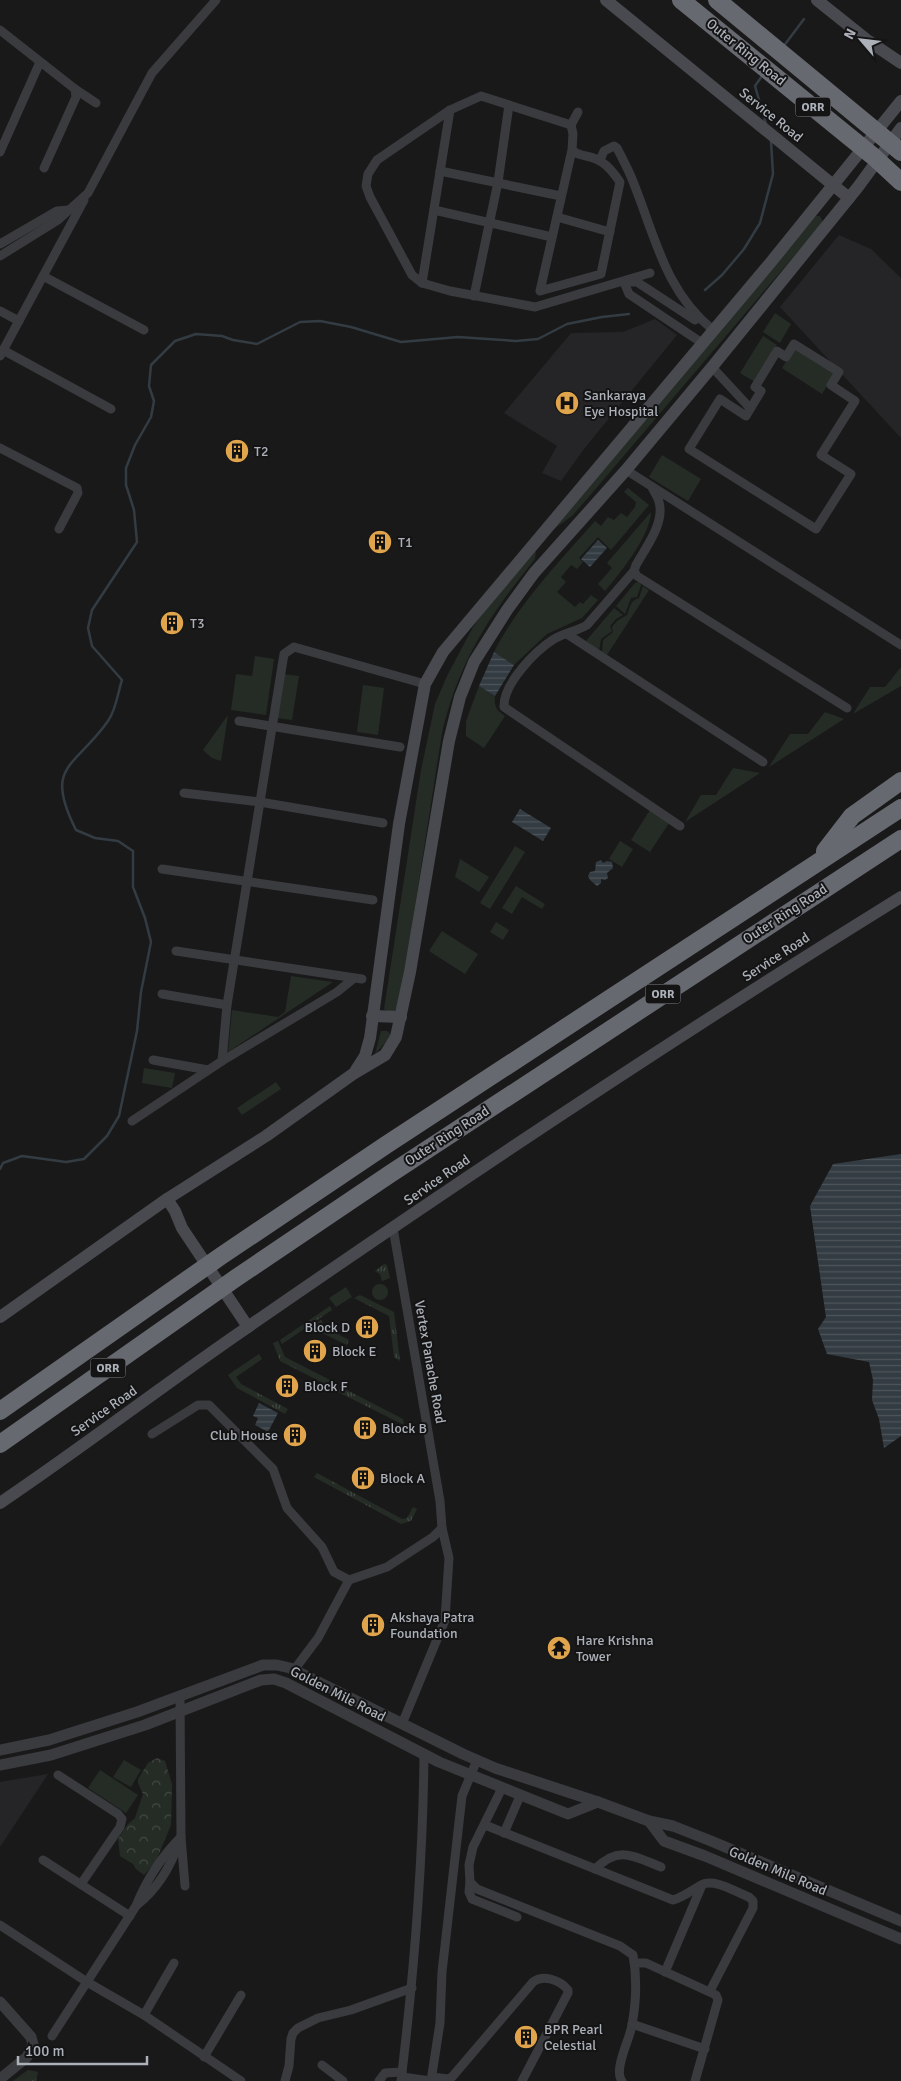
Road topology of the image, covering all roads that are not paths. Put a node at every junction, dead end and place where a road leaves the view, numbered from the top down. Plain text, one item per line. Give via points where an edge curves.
1 (216, 0) edge
2 (606, 0) edge
3 (682, 0) edge
4 (717, 0) edge
5 (817, 0) edge
6 (0, 30) edge
7 (40, 62) junction
8 (901, 63) edge
9 (75, 89) junction
10 (901, 102) edge
11 (96, 103) dead end
12 (509, 105) junction
13 (450, 110) junction
14 (578, 112) dead end
15 (571, 125) junction
16 (901, 128) edge
17 (572, 150) junction
18 (900, 151) edge
19 (0, 152) edge
20 (600, 160) junction
21 (44, 168) dead end
22 (440, 170) junction
23 (498, 182) junction
24 (901, 182) edge
25 (833, 184) junction
26 (88, 193) junction
27 (561, 196) junction
28 (849, 198) junction
29 (69, 210) junction
30 (434, 210) junction
31 (556, 217) junction
32 (489, 222) junction
33 (610, 232) junction
34 (552, 237) junction
35 (0, 244) edge
36 (0, 256) edge
37 (650, 273) dead end
38 (43, 276) junction
39 (624, 282) junction
40 (422, 283) junction
41 (643, 286) junction
42 (540, 291) junction
43 (474, 296) junction
44 (635, 298) junction
45 (535, 307) junction
46 (0, 311) edge
47 (19, 321) junction
48 (144, 330) dead end
49 (712, 332) junction
50 (702, 344) junction
51 (2, 353) edge
52 (712, 367) junction
53 (750, 408) junction
54 (110, 409) dead end
55 (0, 448) edge
56 (626, 470) junction
57 (652, 487) junction
58 (59, 529) dead end
59 (541, 535) junction
60 (556, 548) junction
61 (634, 571) junction
62 (567, 634) junction
63 (901, 645) edge
64 (425, 684) junction
65 (847, 708) dead end
66 (239, 721) dead end
67 (272, 726) junction
68 (400, 747) dead end
69 (763, 762) dead end
70 (901, 781) edge
71 (184, 793) dead end
72 (260, 802) junction
73 (901, 808) edge
74 (383, 823) dead end
75 (680, 826) dead end
76 (901, 839) edge
77 (818, 861) junction
78 (162, 869) dead end
79 (246, 882) junction
80 (901, 897) edge
81 (373, 900) dead end
82 (176, 951) dead end
83 (234, 959) junction
84 (162, 994) dead end
85 (227, 1005) junction
86 (372, 1016) junction
87 (401, 1017) junction
88 (153, 1060) dead end
89 (222, 1061) junction
90 (208, 1070) junction
91 (353, 1074) junction
92 (132, 1121) dead end
93 (167, 1199) junction
94 (393, 1228) junction
95 (0, 1317) edge
96 (248, 1327) junction
97 (0, 1411) edge
98 (152, 1434) dead end
99 (0, 1444) edge
100 (0, 1503) edge
101 (442, 1528) junction
102 (349, 1580) junction
103 (294, 1670) junction
104 (180, 1696) junction
105 (180, 1712) junction
106 (402, 1724) junction
107 (0, 1750) edge
108 (424, 1754) junction
109 (477, 1760) junction
110 (0, 1765) edge
111 (58, 1775) dead end
112 (470, 1776) junction
113 (502, 1788) junction
114 (520, 1796) junction
115 (598, 1802) junction
116 (649, 1821) junction
117 (485, 1826) junction
118 (504, 1833) junction
119 (181, 1837) junction
120 (43, 1860) dead end
121 (661, 1867) dead end
122 (595, 1869) junction
123 (470, 1882) junction
124 (81, 1884) junction
125 (702, 1885) junction
126 (185, 1886) dead end
127 (130, 1916) junction
128 (518, 1917) dead end
129 (901, 1922) edge
130 (0, 1925) edge
131 (901, 1939) edge
132 (174, 1962) dead end
133 (635, 1963) junction
134 (665, 1972) junction
135 (87, 1982) junction
136 (412, 1988) junction
137 (710, 1991) junction
138 (241, 1995) dead end
139 (0, 2002) edge
140 (144, 2015) junction
141 (632, 2024) junction
142 (52, 2036) dead end
143 (705, 2049) junction
144 (204, 2057) junction
145 (322, 2065) dead end
146 (402, 2077) edge
147 (0, 2079) edge
148 (450, 2079) edge
149 (431, 2080) edge
150 (241, 2081) edge
151 (285, 2081) edge
152 (343, 2081) edge
153 (380, 2081) edge
154 (522, 2081) edge
155 (622, 2081) edge
156 (695, 2081) edge

1 - 26 street via 152,73
2 - 25 main road, Service Road
3 - 24 highway, Outer Ring Road / ORR
4 - 18 highway, Outer Ring Road / ORR
5 - 8 main road
6 - 7 street
7 - 9 street
7 - 19 street
9 - 11 street
9 - 21 street via 76,97
10 - 25 main road
12 - 13 street via 481,96
12 - 15 street
12 - 23 street
13 - 22 street
13 - 40 street via 377,160 368,174 366,186 412,275
14 - 15 street
15 - 17 street via 574,134
16 - 28 main road
17 - 20 street via 576,155
17 - 27 street
20 - 33 street via 608,165 620,182
20 - 49 street via 604,151 614,146 617,148 633,181 670,280
22 - 23 street
22 - 30 street
23 - 27 street
23 - 32 street
25 - 28 main road, Service Road
25 - 49 main road
26 - 29 street
26 - 38 street
27 - 31 street
28 - 52 main road
29 - 35 street via 57,212
29 - 36 street
30 - 32 street
30 - 40 street
31 - 33 street
31 - 34 street
32 - 34 street
32 - 43 street
33 - 42 street via 602,274
34 - 42 street
37 - 39 street
38 - 47 street
38 - 48 street
39 - 41 street via 637,282
39 - 44 street via 629,294
39 - 45 street
40 - 43 street
41 - 44 street
41 - 49 street
42 - 45 street
43 - 45 street
44 - 50 street
46 - 47 street
47 - 51 street
49 - 50 main road
50 - 59 main road
51 - 54 street
52 - 53 street
52 - 56 main road
53 - 53 street via 746,416 720,399 688,449 816,529 850,474 821,455 855,401 831,385 839,372 794,344 786,357 777,351 755,388 761,391
55 - 58 street via 77,488 78,493
56 - 57 street
56 - 60 main road
57 - 61 street via 659,502 658,522
57 - 63 street
59 - 60 main road
59 - 64 main road via 443,652
60 - 87 main road via 506,610 474,662 460,697 449,741
61 - 62 street via 587,625
61 - 65 street via 643,581
62 - 69 street
62 - 75 street via 544,647 519,672 504,696 504,707
64 - 67 street via 294,647 284,654
64 - 86 main road via 399,824
66 - 67 street
67 - 68 street
67 - 72 street
70 - 77 highway via 852,816
71 - 72 street
72 - 74 street
72 - 79 street
73 - 77 highway, Outer Ring Road / ORR
76 - 99 highway, Outer Ring Road / ORR via 390,1174
77 - 97 highway, Outer Ring Road / ORR via 200,1270
78 - 79 street
79 - 81 street
79 - 83 street
80 - 94 main road, Service Road via 704,1021
82 - 83 street
83 - 85 street
83 - 89 street via 358,979
84 - 85 street
85 - 89 street
86 - 87 main road
86 - 91 main road via 365,1056
87 - 91 main road via 396,1037 386,1055
88 - 90 street
89 - 90 street
90 - 92 street
91 - 93 main road via 266,1136
93 - 95 main road
93 - 96 main road via 182,1228
94 - 96 main road, Service Road
94 - 101 street, Vertex Panache Road
96 - 100 main road, Service Road
98 - 102 street via 198,1405 209,1405 273,1469 287,1508 322,1547 334,1572
101 - 102 street via 387,1567
101 - 106 street, Vertex Panache Road via 448,1558 445,1620
102 - 103 street via 318,1638
103 - 104 street, Golden Mile Road via 263,1665
103 - 106 street, Golden Mile Road
104 - 105 street
104 - 107 street, Golden Mile Road via 49,1740
105 - 108 street, Golden Mile Road via 262,1680 274,1679
105 - 110 street, Golden Mile Road via 51,1754
105 - 119 street
106 - 109 street, Golden Mile Road
108 - 112 street, Golden Mile Road
108 - 136 street via 422,1847
109 - 112 street
109 - 115 street, Golden Mile Road
111 - 124 street via 122,1819 120,1827
112 - 113 street, Golden Mile Road
112 - 149 street via 462,1796 442,1972 440,2022
113 - 114 street, Golden Mile Road
113 - 117 street
114 - 115 street, Golden Mile Road via 568,1814
114 - 118 street
115 - 116 street, Golden Mile Road
116 - 129 street, Golden Mile Road via 673,1826 711,1841
116 - 131 street, Golden Mile Road via 664,1841
117 - 118 street
117 - 123 street via 472,1847
118 - 122 street
119 - 126 street
119 - 127 street via 169,1849
120 - 124 street
121 - 122 street via 620,1854 606,1858
122 - 125 street via 673,1900
123 - 128 street via 472,1899
123 - 133 street via 477,1889 620,1946 633,1955
124 - 127 street
125 - 134 street
125 - 137 street via 710,1882 749,1897 754,1904
127 - 135 street
130 - 135 street
132 - 140 street
133 - 134 street
133 - 141 street
134 - 137 street
135 - 140 street
135 - 142 street
136 - 146 street
136 - 151 street via 318,2018 298,2028 292,2035
137 - 143 street via 718,2000
138 - 144 street
139 - 147 street via 31,2037 33,2044 27,2056
140 - 144 street
141 - 143 street
141 - 155 street via 618,2072
143 - 156 street
144 - 150 street
145 - 152 street
146 - 149 street
146 - 153 street
148 - 149 street
148 - 154 street via 533,1982 545,1978 563,1985 568,1994

